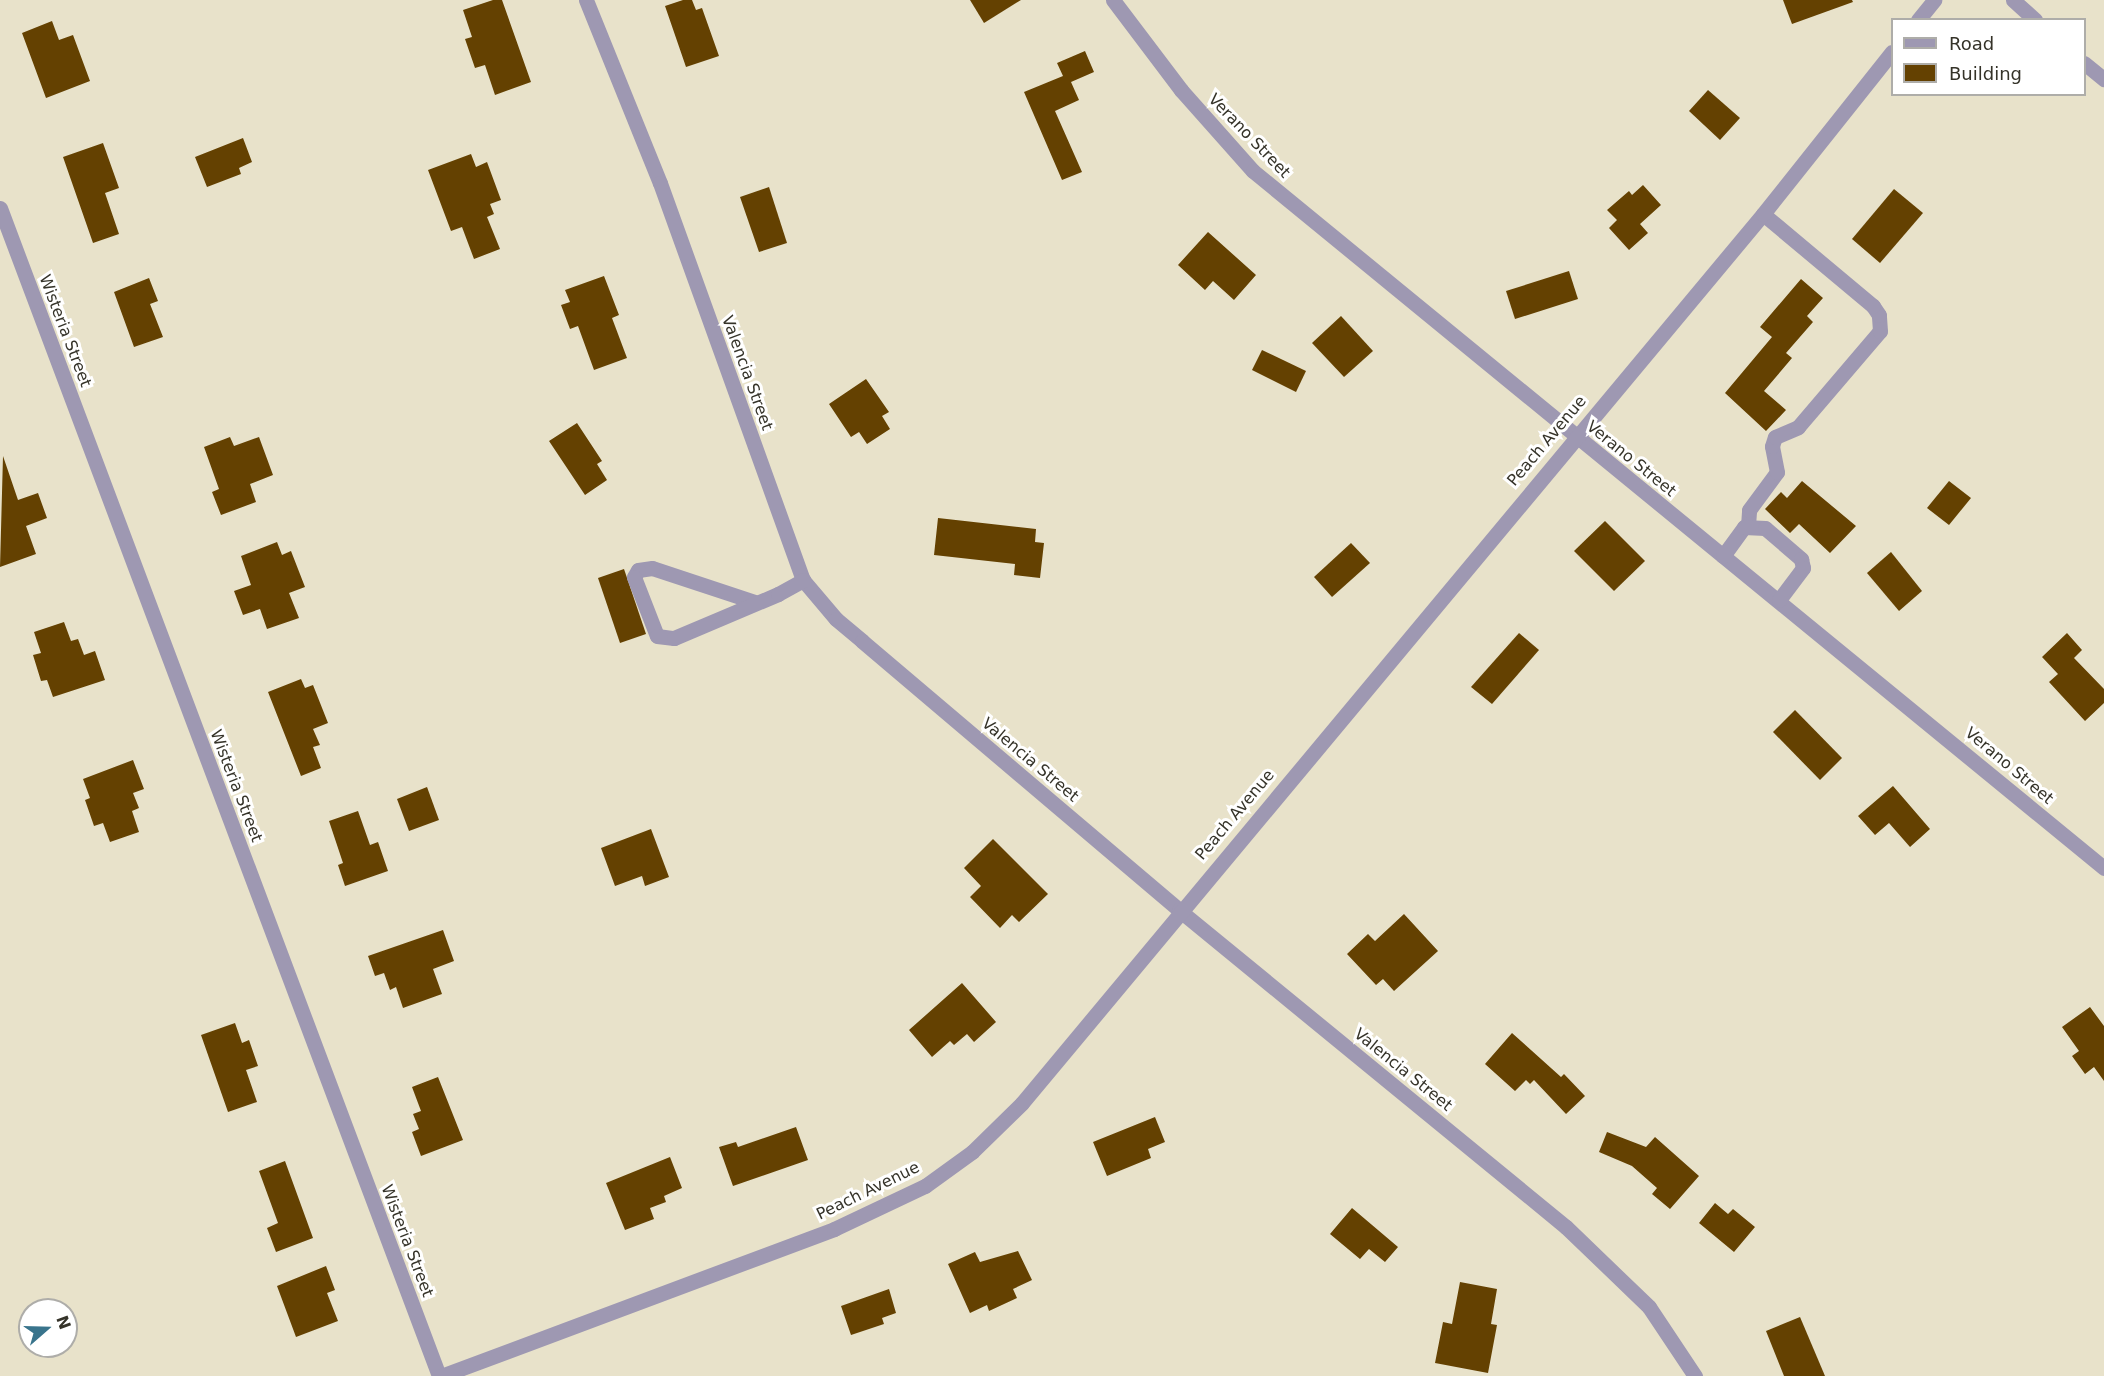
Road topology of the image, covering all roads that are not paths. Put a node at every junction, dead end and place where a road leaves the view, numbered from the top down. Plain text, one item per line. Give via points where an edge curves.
1 (586, 0) edge
2 (1113, 0) edge
3 (1934, 0) edge
4 (2013, 0) edge
5 (1920, 18) edge
6 (2034, 18) edge
7 (1891, 54) edge
8 (2086, 64) edge
9 (2104, 79) edge
10 (0, 208) edge
11 (1763, 214) junction
12 (1574, 436) junction
13 (1748, 525) junction
14 (1723, 555) junction
15 (803, 580) junction
16 (1779, 600) junction
17 (754, 602) junction
18 (2104, 868) edge
19 (1179, 910) junction
20 (440, 1376) edge
21 (1695, 1376) edge

1 - 15 street, Valencia Street via 660,183
2 - 12 street, Verano Street via 1181,90 1252,171
3 - 5 street
4 - 6 street
7 - 11 street, Peach Avenue
8 - 9 street
10 - 20 street, Wisteria Street
11 - 12 street, Peach Avenue
11 - 13 street via 1873,306 1881,331 1798,427 1775,437 1772,446 1777,472 1749,510
12 - 14 street, Verano Street
12 - 19 street, Peach Avenue
13 - 14 street
13 - 16 street via 1765,528 1801,559 1803,568
14 - 16 street, Verano Street
15 - 17 street
15 - 19 street, Valencia Street via 836,619
16 - 18 street, Verano Street
17 - 17 street via 674,638 657,636 634,577 638,570 651,568
19 - 20 street, Peach Avenue via 1022,1104 972,1152 925,1186 742,1266
19 - 21 street, Valencia Street via 1566,1227 1649,1307

